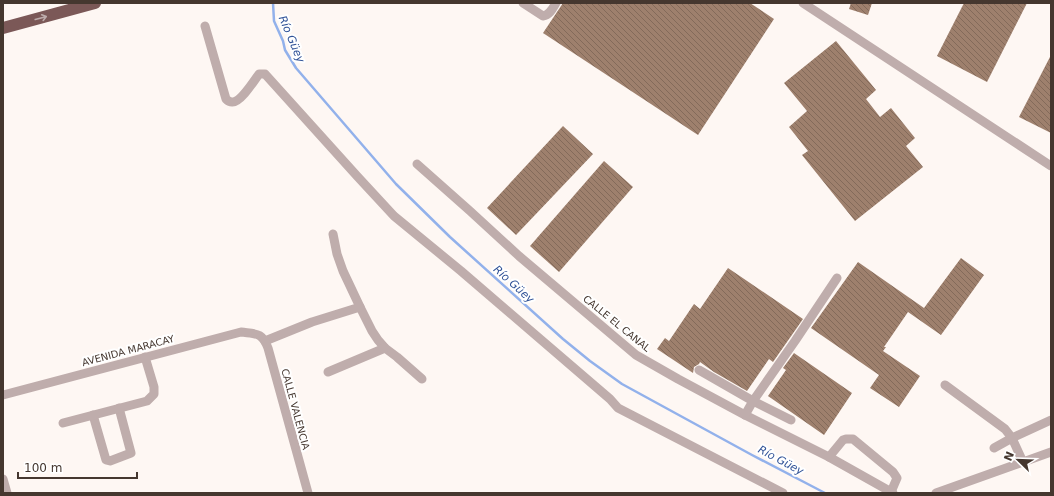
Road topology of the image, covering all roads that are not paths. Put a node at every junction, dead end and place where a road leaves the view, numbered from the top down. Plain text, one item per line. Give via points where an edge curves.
1 (95, 3) edge
2 (523, 3) edge
3 (556, 3) edge
4 (804, 3) edge
5 (205, 26) dead end
6 (3, 28) edge
7 (417, 164) dead end
8 (1051, 166) edge
9 (333, 234) dead end
10 (837, 278) dead end
11 (360, 308) junction
12 (262, 338) junction
13 (385, 348) junction
14 (145, 357) junction
15 (699, 370) dead end
16 (328, 372) dead end
17 (422, 379) dead end
18 (945, 385) dead end
19 (3, 394) edge
20 (753, 401) junction
21 (119, 408) junction
22 (93, 415) junction
23 (745, 415) junction
24 (791, 420) dead end
25 (1051, 420) edge
26 (63, 423) dead end
27 (1012, 438) junction
28 (994, 448) dead end
29 (1051, 452) edge
30 (829, 457) junction
31 (1024, 462) junction
32 (3, 479) edge
33 (892, 492) edge
34 (7, 493) edge
35 (308, 493) edge
36 (783, 493) edge
37 (936, 493) edge

6 -> 1 highway
2 - 3 street via 546,16
4 - 8 street
5 - 36 street via 226,99 234,102 259,74 265,74 394,216 610,398 618,408
7 - 23 street, CALLE EL CANAL via 519,256 636,355
9 - 11 street via 343,271
10 - 20 street
11 - 12 street
11 - 13 street via 372,331
12 - 14 street, AVENIDA MARACAY via 241,332
12 - 35 street, CALLE VALENCIA via 268,348
13 - 16 street
13 - 17 street
14 - 19 street, AVENIDA MARACAY
14 - 21 street via 154,394 147,401
15 - 20 street
18 - 27 street via 1005,429
20 - 23 street
20 - 24 street
21 - 22 street
21 - 22 street via 132,451 110,461 106,460
22 - 26 street
23 - 30 street, CALLE EL CANAL
25 - 27 street
27 - 28 street
27 - 31 street
29 - 31 street
30 - 33 street, CALLE EL CANAL
30 - 33 street via 843,440 853,439 893,472 897,478
31 - 37 street
32 - 34 street

